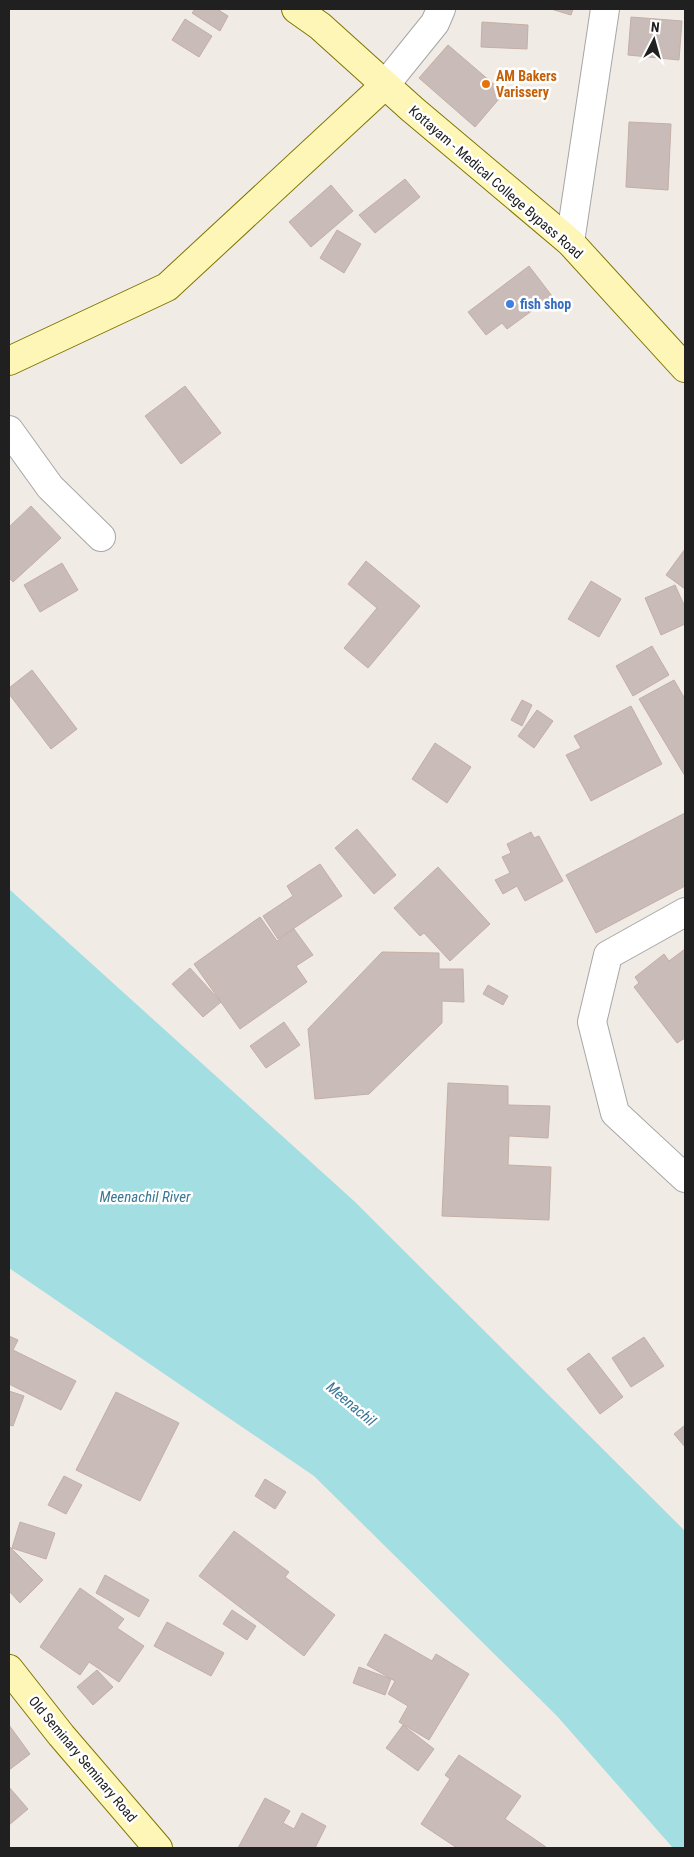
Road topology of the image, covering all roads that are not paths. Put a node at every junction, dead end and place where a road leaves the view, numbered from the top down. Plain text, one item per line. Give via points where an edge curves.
1 (296, 9) edge
2 (441, 9) edge
3 (605, 9) edge
4 (385, 85) junction
5 (570, 242) junction
6 (9, 361) edge
7 (685, 368) edge
8 (9, 430) edge
9 (101, 537) dead end
10 (685, 912) edge
11 (685, 1178) edge
12 (9, 1669) edge
13 (158, 1848) edge

1 - 4 main road, Kottayam - Medical College Bypass Road via 320,26
2 - 4 street via 435,23
3 - 5 street
4 - 5 main road, Kottayam - Medical College Bypass Road
4 - 6 main road via 167,287
5 - 7 main road, Kottayam - Medical College Bypass Road
8 - 9 street via 50,487
10 - 11 street via 608,955 592,1022 615,1113
12 - 13 main road, Old Seminary Seminary Road

